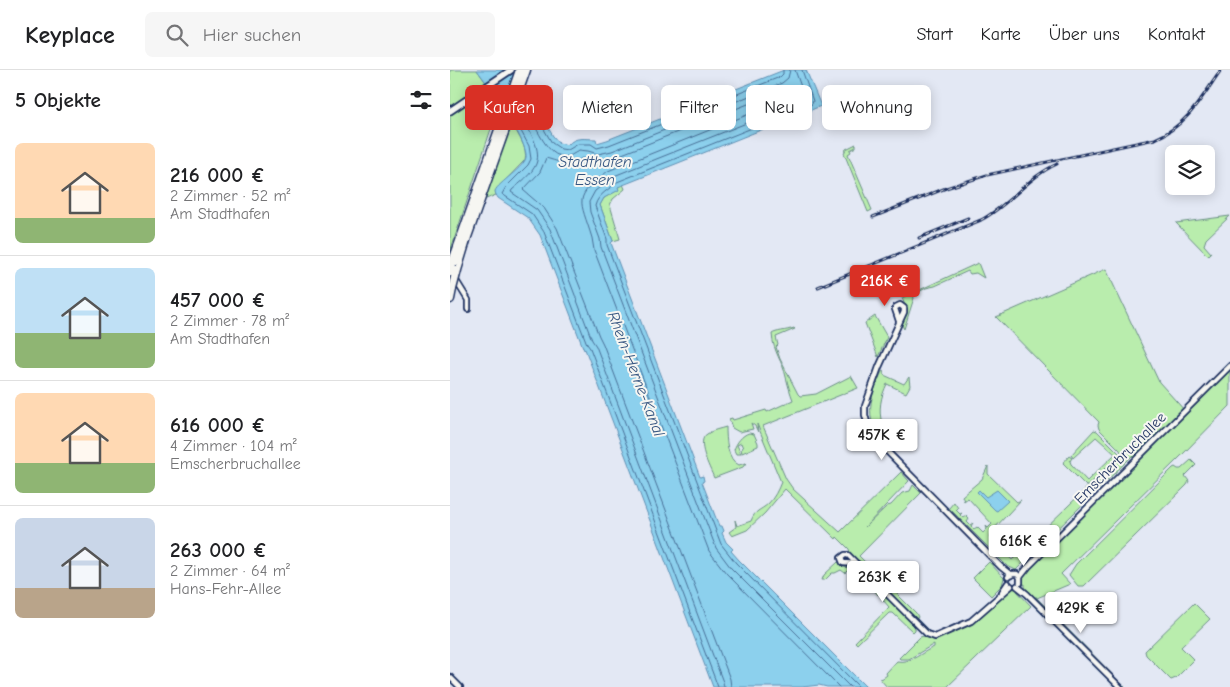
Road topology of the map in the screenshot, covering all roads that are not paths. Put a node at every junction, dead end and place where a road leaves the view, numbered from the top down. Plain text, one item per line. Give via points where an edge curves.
1 (511, 70) edge
2 (520, 70) edge
3 (526, 70) edge
4 (450, 111) edge
5 (474, 209) junction
6 (452, 269) edge
7 (450, 299) edge
8 (468, 309) dead end
9 (899, 321) dead end
10 (1230, 366) edge
11 (858, 564) dead end
12 (1014, 580) junction
13 (450, 677) edge
14 (460, 687) edge
15 (1120, 687) edge

1 - 4 street
2 - 5 highway
3 - 5 highway
5 - 6 highway
6 - 7 highway, bridge
6 - 8 street via 468,300
9 - 12 street via 866,400 868,426 879,443
10 - 12 street, Emscherbruchallee
11 - 12 street, Emscherbruchallee via 930,636 941,635 971,621
12 - 15 street
13 - 14 street

